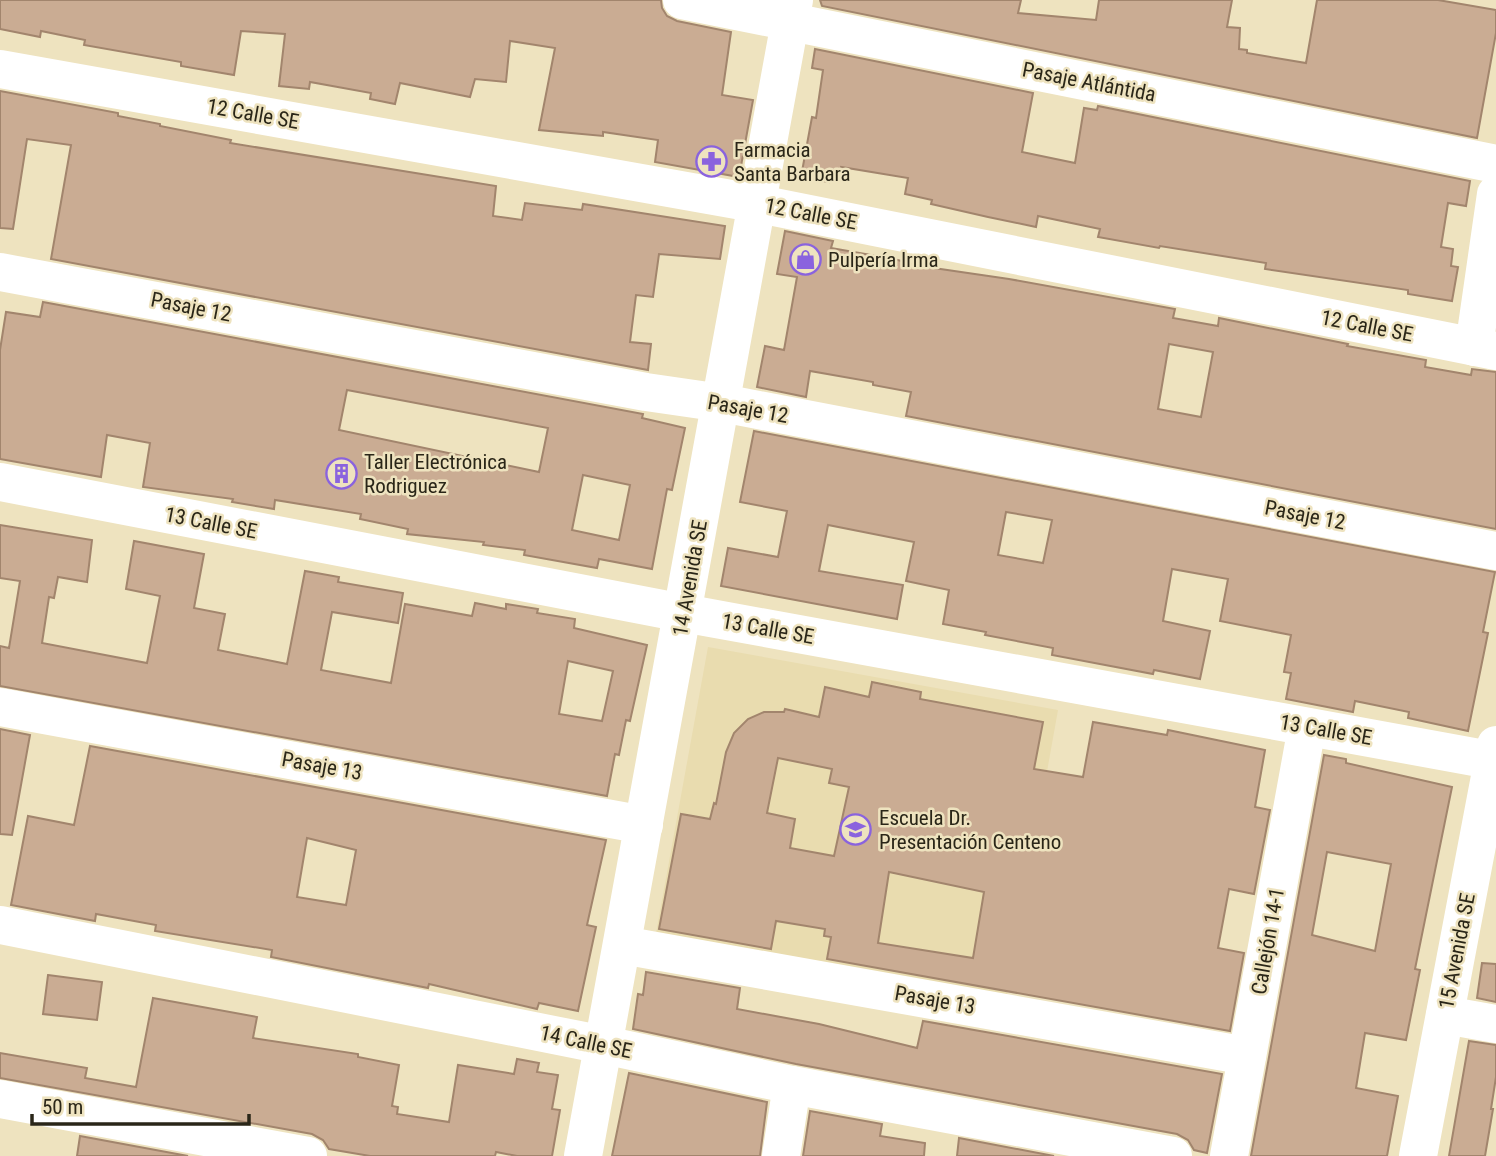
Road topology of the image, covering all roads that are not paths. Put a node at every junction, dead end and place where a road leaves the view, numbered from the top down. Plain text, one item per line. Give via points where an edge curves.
1 (682, 0) edge
2 (792, 10) edge
3 (0, 69) edge
4 (1496, 164) edge
5 (1496, 194) edge
6 (759, 204) junction
7 (0, 272) edge
8 (1485, 349) edge
9 (722, 403) junction
10 (0, 482) edge
11 (1496, 551) edge
12 (683, 613) junction
13 (0, 707) edge
14 (1307, 726) junction
15 (1495, 756) edge
16 (644, 825) junction
17 (0, 925) edge
18 (622, 945) junction
19 (1445, 1015) junction
20 (1496, 1024) edge
21 (604, 1045) junction
22 (1247, 1056) junction
23 (792, 1085) junction
24 (0, 1099) edge
25 (308, 1156) edge
26 (583, 1156) edge
27 (782, 1156) edge
28 (1173, 1156) edge
29 (1229, 1156) edge
30 (1418, 1156) edge

1 - 2 street, Pasaje Atlántida
2 - 4 street, Pasaje Atlántida
2 - 6 street, 14 Avenida SE
3 - 6 street, 12 Calle SE
5 - 8 street
6 - 8 street, 12 Calle SE
6 - 9 street, 14 Avenida SE
7 - 9 street, Pasaje 12
9 - 11 street, Pasaje 12
9 - 12 street, 14 Avenida SE
10 - 12 street, 13 Calle SE
12 - 14 street, 13 Calle SE
12 - 16 street, 14 Avenida SE
13 - 16 street, Pasaje 13
14 - 15 street, 13 Calle SE
14 - 22 street, Callejón 14-1
15 - 19 street, 15 Avenida SE
16 - 18 street, 14 Avenida SE
17 - 21 street, 14 Calle SE
18 - 21 street, 14 Avenida SE
18 - 22 street, Pasaje 13
19 - 20 street
19 - 30 street, 15 Avenida SE
21 - 23 street, 14 Calle SE
21 - 26 street, 14 Avenida SE
22 - 29 street, Callejón 14-1
23 - 27 street
23 - 28 street, 14 Calle SE
24 - 25 street

